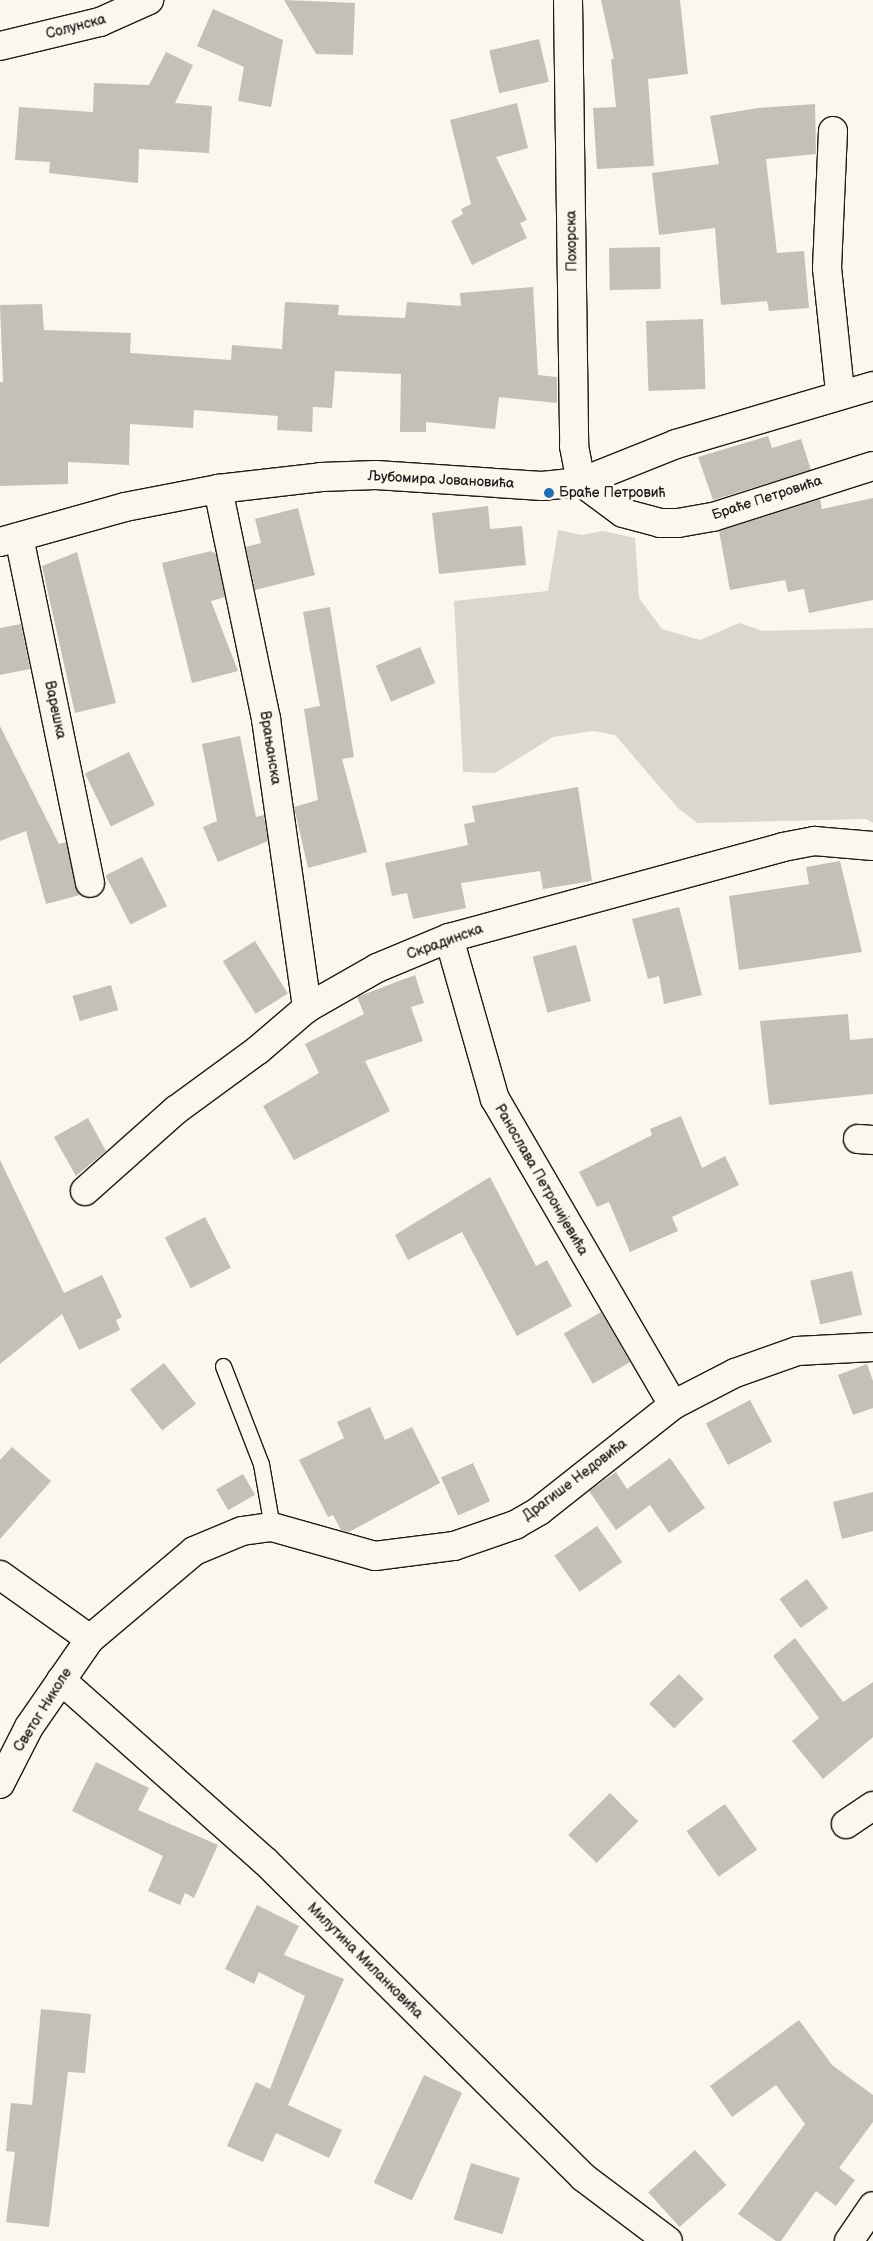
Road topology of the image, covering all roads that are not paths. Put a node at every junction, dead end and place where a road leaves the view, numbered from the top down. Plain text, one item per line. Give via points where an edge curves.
1 (149, 0) edge
2 (568, 0) edge
3 (0, 46) edge
4 (833, 131) dead end
5 (873, 386) edge
6 (840, 392) junction
7 (873, 466) edge
8 (581, 482) junction
9 (218, 490) junction
10 (10, 539) edge
11 (873, 846) edge
12 (90, 883) dead end
13 (449, 938) junction
14 (307, 1008) junction
15 (85, 1190) dead end
16 (873, 1347) edge
17 (223, 1366) dead end
18 (673, 1405) junction
19 (272, 1527) junction
20 (0, 1575) edge
21 (90, 1639) junction
22 (61, 1680) junction
23 (0, 1784) edge
24 (873, 1806) edge
25 (846, 1824) dead end
26 (873, 2206) edge
27 (668, 2241) edge
28 (848, 2241) edge

1 - 3 street, Солунска via 100,22
2 - 8 street, Похорска via 574,446
4 - 6 street via 827,268
5 - 6 street, Љубомира Јовановића
6 - 8 street, Љубомира Јовановића via 676,444
7 - 8 street, Браће Петровића via 713,517 678,523 660,523 623,513
8 - 9 street, Љубомира Јовановића via 542,486 376,475 321,477
9 - 10 street, Љубомира Јовановића via 125,507
9 - 14 street, Врањанска via 266,718
10 - 12 street, Варешка
11 - 13 street, Скрадинска via 814,841 783,847
13 - 14 street, Скрадинска via 377,968
13 - 18 street, Ранослава Петронијевића via 495,1099
14 - 15 street, Скрадинска via 258,1050 176,1110
16 - 18 street, Драгише Недовића via 797,1351 735,1373
17 - 19 lane via 261,1464
18 - 19 street, Драгише Недовића via 539,1511 515,1525 454,1546 375,1556
19 - 21 street, Драгише Недовића via 242,1531 194,1551
20 - 21 street
21 - 22 street, Светог Николе
22 - 23 street, Светог Николе via 29,1727
22 - 27 street, Милутина Миланковића via 266,1862 583,2177
24 - 25 street
26 - 28 street

